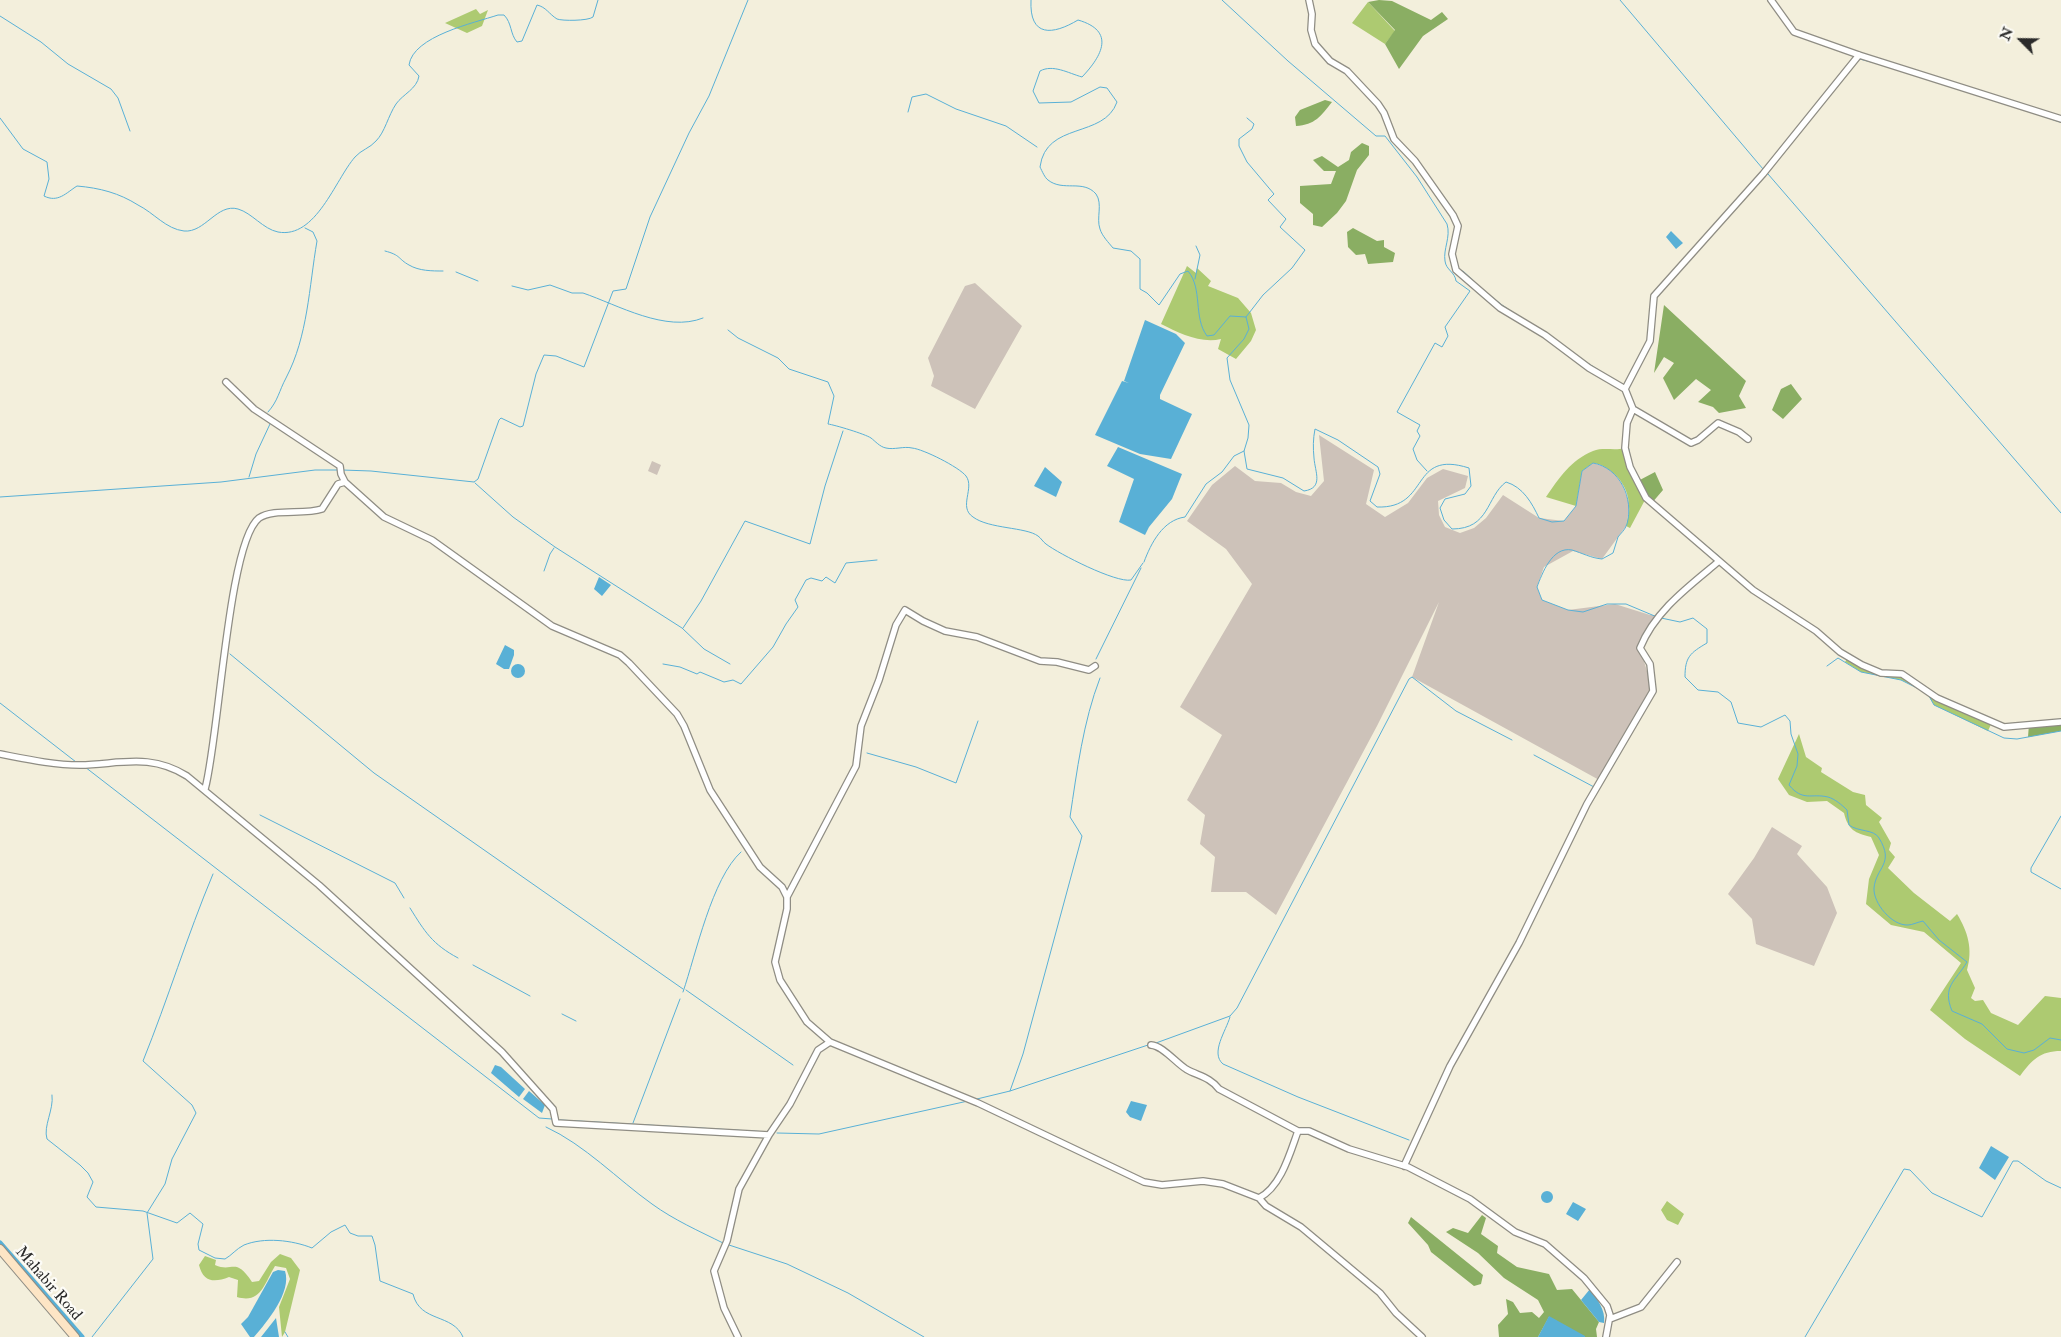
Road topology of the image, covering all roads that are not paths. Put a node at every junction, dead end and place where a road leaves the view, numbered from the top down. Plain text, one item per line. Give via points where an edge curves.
1 (1309, 0) edge
2 (1771, 0) edge
3 (1859, 55) junction
4 (2061, 119) edge
5 (226, 382) dead end
6 (1625, 389) junction
7 (1633, 408) junction
8 (1748, 439) dead end
9 (345, 482) junction
10 (1718, 562) junction
11 (1095, 666) dead end
12 (2061, 722) edge
13 (0, 754) edge
14 (205, 789) junction
15 (787, 897) junction
16 (830, 1042) junction
17 (1151, 1045) dead end
18 (1298, 1131) junction
19 (769, 1135) junction
20 (1404, 1166) junction
21 (1259, 1198) junction
22 (0, 1249) edge
23 (1677, 1262) dead end
24 (1610, 1319) junction
25 (75, 1337) edge
26 (738, 1337) edge
27 (1422, 1337) edge
28 (1606, 1337) edge

1 - 6 street via 1315,44 1330,61 1347,71 1378,104 1394,139 1415,161 1453,215 1458,226 1452,254 1456,270 1500,308
2 - 3 street via 1794,32
3 - 4 street
3 - 6 street via 1763,174 1654,296 1650,341
5 - 9 street via 254,409 340,466
6 - 7 street
7 - 8 street via 1691,443 1718,423
7 - 10 street via 1624,437 1636,482 1651,504
9 - 14 street via 338,484 322,509 264,515 249,533 232,591
9 - 15 street via 384,517 432,540 542,620 630,663 677,714 710,790 760,867 782,887
10 - 12 street via 1753,590 1816,631 1845,656 1871,670 1902,674 1937,698 2004,727
10 - 20 street via 1664,609 1640,648 1650,664 1653,691 1587,804 1519,943 1450,1066
11 - 15 street via 1089,670 1040,661 977,637 945,631 905,610 896,625 862,726 856,766
13 - 14 street via 78,765 162,763
14 - 19 street via 320,885 502,1052 552,1109 556,1123
15 - 16 street via 776,950 775,962 780,980 807,1022
16 - 19 street via 818,1050 790,1104
16 - 21 street via 978,1103 1144,1182 1162,1185 1203,1181 1223,1184
17 - 18 street via 1158,1046 1185,1069 1214,1082 1219,1088
18 - 20 street via 1309,1130 1350,1149
18 - 21 street via 1286,1164 1268,1194
19 - 26 street via 739,1189 727,1242 714,1271 724,1308
20 - 24 street via 1470,1199 1515,1232 1545,1244 1584,1278 1607,1306
21 - 27 street via 1266,1206 1301,1227 1380,1293
22 - 25 street, Mahabir Road
23 - 24 street via 1641,1307
24 - 28 street

